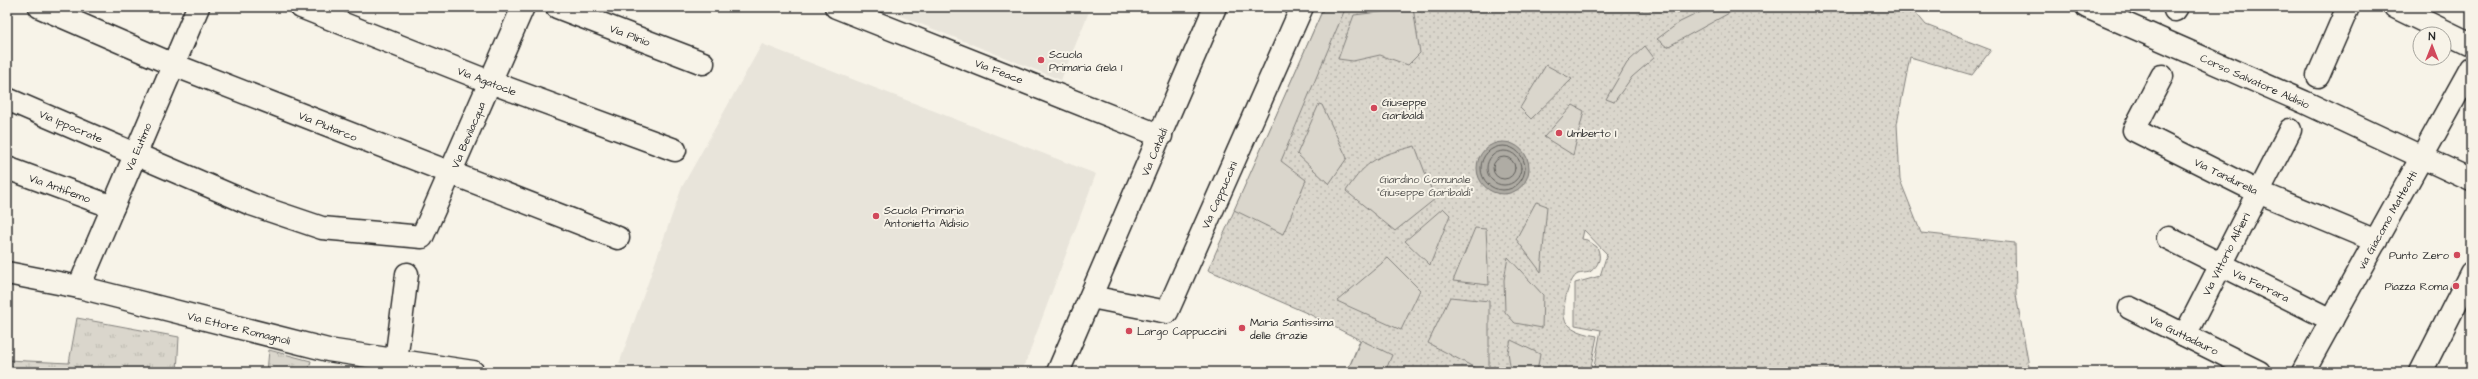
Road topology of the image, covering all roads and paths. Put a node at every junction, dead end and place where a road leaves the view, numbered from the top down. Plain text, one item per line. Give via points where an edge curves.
1 (40, 7) edge
2 (198, 7) edge
3 (301, 7) edge
4 (523, 7) edge
5 (557, 7) edge
6 (836, 7) edge
7 (1215, 7) edge
8 (1302, 7) edge
9 (2087, 7) edge
10 (2348, 7) edge
11 (2395, 7) edge
12 (2471, 44) edge
13 (703, 63) dead end
14 (174, 65) junction
15 (2471, 68) edge
16 (2162, 76) dead end
17 (2318, 76) dead end
18 (490, 82) junction
19 (7, 99) edge
20 (2290, 130) dead end
21 (1161, 136) junction
22 (675, 150) dead end
23 (134, 154) junction
24 (2422, 158) junction
25 (7, 168) edge
26 (451, 175) junction
27 (2471, 180) edge
28 (2258, 192) junction
29 (114, 207) junction
30 (618, 238) dead end
31 (2168, 238) dead end
32 (2376, 240) junction
33 (2221, 265) junction
34 (7, 273) edge
35 (2471, 273) edge
36 (407, 274) dead end
37 (79, 287) junction
38 (1091, 297) junction
39 (2130, 308) dead end
40 (2332, 320) junction
41 (2185, 335) junction
42 (396, 361) junction
43 (473, 372) edge
44 (1058, 372) edge
45 (2259, 372) edge
46 (2303, 372) edge
47 (2421, 372) edge

1 - 14 street, Via Plutarco
2 - 14 street, Via Eutimo
3 - 18 street, Via Agatocle
4 - 18 street, Via Bevilacqua
5 - 13 street, Via Plinio
6 - 21 street, Via Feace
7 - 21 street, Via Cataldi
8 - 38 street, Via Cappuccini via 1167,312
9 - 24 street, Corso Salvatore Aldisio via 2304,102
10 - 17 street
11 - 12 street
14 - 23 street, Via Eutimo
14 - 26 street, Via Plutarco
15 - 24 street, via Giacomo Matteotti
16 - 28 street, Via Tandurella via 2134,130
18 - 22 street, Via Agatocle
18 - 26 street, Via Bevilacqua
19 - 23 street, Via Ippocrate
20 - 28 street, Via Vittorio Alfieri
21 - 38 street, Via Cataldi
23 - 26 street, Via Bevilacqua via 251,204 322,228 422,237
23 - 29 street, Via Eutimo
24 - 27 street, Corso Salvatore Aldisio
24 - 32 street, via Giacomo Matteotti
25 - 29 street, Via Antifemo
26 - 30 street, Via Plutarco
28 - 32 street, Via Tandurella
28 - 33 street, Via Vittorio Alfieri
29 - 37 street, Via Eutimo
31 - 33 street, Via Ferrara
32 - 40 street, via Giacomo Matteotti
33 - 40 street, Via Ferrara
33 - 41 street, Via Vittorio Alfieri
34 - 37 street, Via Ettore Romagnoli
35 - 47 street
36 - 42 street
37 - 42 street, Via Ettore Romagnoli via 328,350
38 - 44 street
39 - 41 street, Via Guttadauro
40 - 46 street, via Giacomo Matteotti
41 - 45 street, Via Guttadauro
42 - 43 street, Via Ettore Romagnoli

